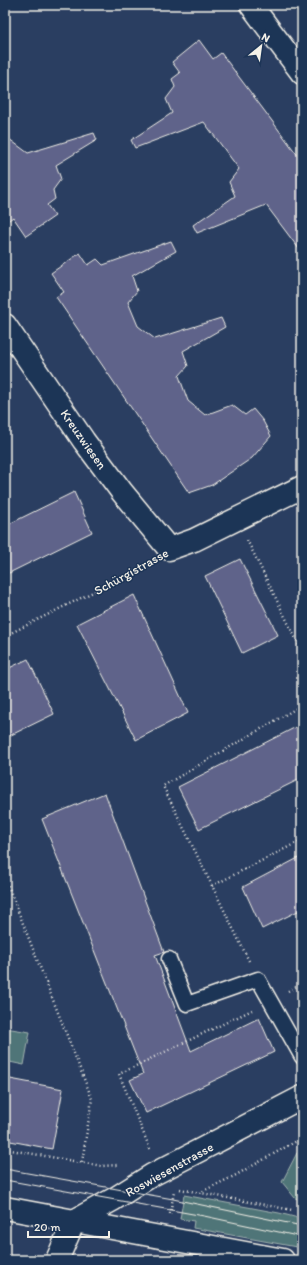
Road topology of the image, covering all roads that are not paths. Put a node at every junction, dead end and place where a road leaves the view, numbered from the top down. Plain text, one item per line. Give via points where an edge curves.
1 (250, 5) edge
2 (302, 73) edge
3 (5, 325) edge
4 (302, 487) edge
5 (169, 549) joint
6 (169, 959) dead end
7 (302, 1057) edge
8 (302, 1097) edge
9 (5, 1208) edge
10 (74, 1220) junction
11 (56, 1260) edge
12 (283, 1260) edge

1 - 2 street
3 - 5 street, Kreuzwiesen via 84,441
4 - 5 street, Schürgistrasse via 194,540
6 - 7 lane via 187,1004 258,979
8 - 10 street, Roswiesenstrasse
9 - 10 street
10 - 11 street
10 - 12 street

